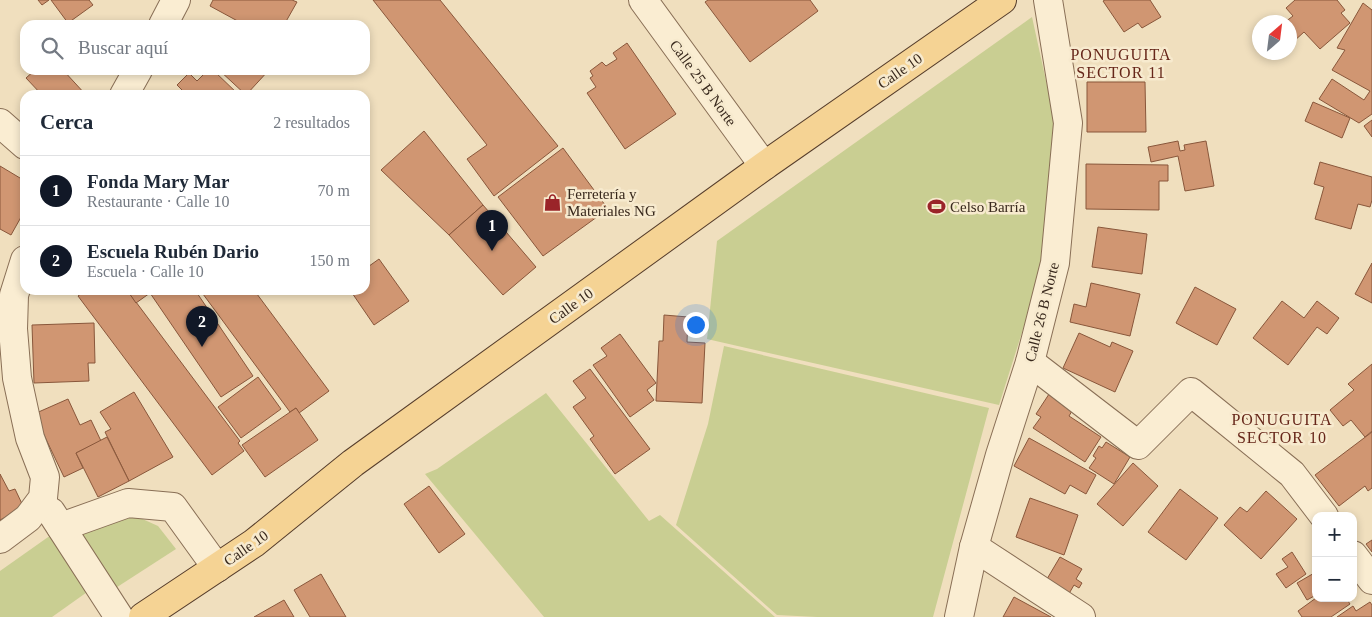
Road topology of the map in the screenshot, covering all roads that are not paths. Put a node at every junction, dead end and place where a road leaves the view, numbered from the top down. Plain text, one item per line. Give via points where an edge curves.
1 (176, 0) edge
2 (643, 0) edge
3 (1002, 0) edge
4 (1048, 0) edge
5 (165, 20) edge
6 (135, 75) edge
7 (127, 90) edge
8 (0, 123) edge
9 (20, 141) edge
10 (764, 166) junction
11 (20, 276) edge
12 (1030, 362) junction
13 (43, 498) junction
14 (1321, 512) edge
15 (61, 527) junction
16 (0, 539) edge
17 (974, 547) junction
18 (1355, 557) edge
19 (217, 568) junction
20 (1372, 580) edge
21 (119, 617) edge
22 (143, 617) edge
23 (959, 617) edge
24 (1081, 617) edge

1 - 5 street
2 - 10 street, Calle 25 B Norte
3 - 10 main road, Calle 10
4 - 12 street, Calle 26 B Norte via 1068,123 1055,263
6 - 7 street
8 - 9 street
10 - 19 main road, Calle 10 via 353,464 254,544
11 - 13 street via 14,295 13,329 17,378 30,438 45,477
12 - 14 street via 1138,445 1191,392 1292,474
12 - 17 street, Calle 26 B Norte
13 - 15 street
13 - 16 street via 28,518
15 - 19 street via 128,503 173,507
15 - 21 street
17 - 23 street, Calle 26 B Norte
17 - 24 street
18 - 20 street
19 - 22 main road, Calle 10

